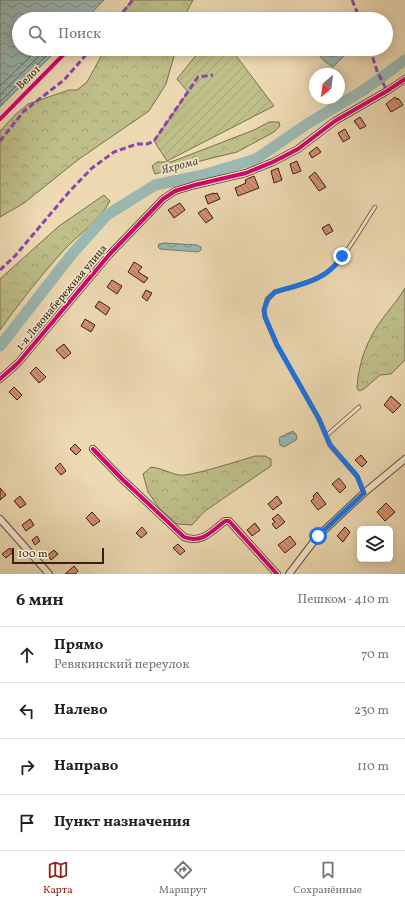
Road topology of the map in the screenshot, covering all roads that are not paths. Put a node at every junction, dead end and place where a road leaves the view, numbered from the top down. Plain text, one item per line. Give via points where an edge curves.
1 (405, 79) edge
2 (375, 207) dead end
3 (0, 379) edge
4 (359, 406) dead end
5 (326, 436) junction
6 (93, 449) dead end
7 (405, 458) edge
8 (364, 493) junction
9 (0, 519) edge
10 (49, 574) edge
11 (277, 574) edge
12 (289, 574) edge

1 - 3 street, 1-я Левонабережная улица via 335,121 298,149 273,162 246,173 175,191 163,199 109,255 18,363
2 - 5 lane via 332,269 316,278 275,292 265,304 265,317 277,345
4 - 5 lane
5 - 8 lane via 330,445 357,476
6 - 11 street via 184,538 201,539 225,521 229,521
7 - 8 street
8 - 12 street via 318,536
9 - 10 street

